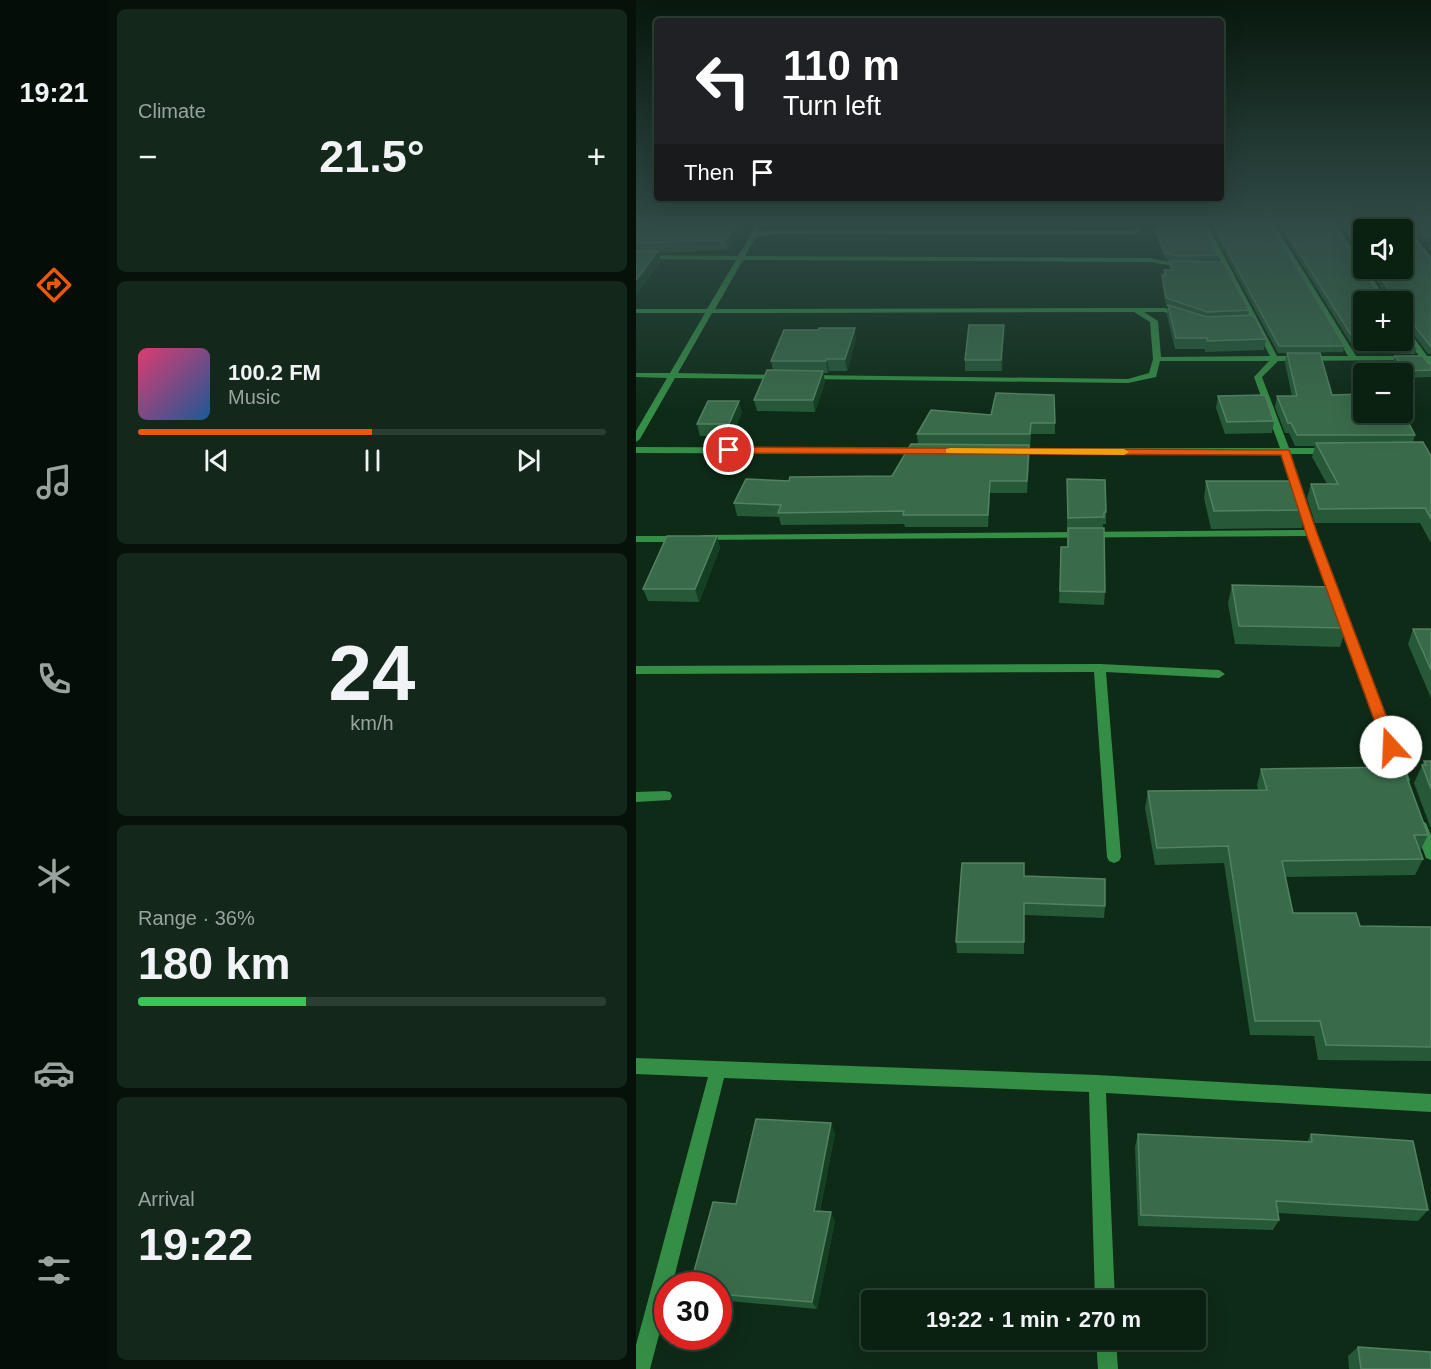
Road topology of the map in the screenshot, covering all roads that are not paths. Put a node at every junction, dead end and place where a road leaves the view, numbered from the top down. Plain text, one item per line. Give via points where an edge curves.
1 (724, 286) edge
2 (1237, 286) edge
3 (1309, 286) edge
4 (1135, 310) junction
5 (636, 311) edge
6 (709, 312) junction
7 (1195, 321) edge
8 (1245, 322) edge
9 (1255, 322) junction
10 (1413, 341) edge
11 (1157, 358) junction
12 (1275, 358) junction
13 (1353, 358) junction
14 (1427, 358) edge
15 (1431, 367) edge
16 (636, 375) edge
17 (673, 375) junction
18 (636, 439) edge
19 (636, 450) edge
20 (938, 451) edge
21 (1008, 451) edge
22 (1342, 451) edge
23 (1286, 452) junction
24 (1311, 533) junction
25 (636, 539) edge
26 (1100, 668) junction
27 (636, 670) edge
28 (1219, 674) dead end
29 (1406, 788) edge
30 (665, 796) dead end
31 (636, 797) edge
32 (1419, 821) edge
33 (1431, 854) edge
34 (1114, 857) dead end
35 (636, 1066) edge
36 (718, 1070) junction
37 (1097, 1084) junction
38 (1431, 1103) edge
39 (1105, 1290) edge
40 (1107, 1350) edge
41 (640, 1369) edge
42 (1108, 1369) edge

1 - 6 street
2 - 9 street
3 - 13 street
4 - 6 street
4 - 7 street via 1165,310
4 - 11 street via 1154,321
5 - 6 street
6 - 17 street
8 - 9 street
9 - 12 street
10 - 14 street
11 - 12 street
11 - 17 street via 1153,375 1128,381
12 - 13 street
12 - 23 street via 1258,377
13 - 14 street
14 - 15 street
16 - 17 street
17 - 18 street
19 - 20 street
21 - 23 street
22 - 23 street
23 - 24 street
24 - 25 street
24 - 29 street
26 - 27 street
26 - 28 street
26 - 34 street
30 - 31 street
32 - 33 street
35 - 36 street
36 - 37 street
36 - 41 street
37 - 38 street
37 - 39 street
40 - 42 street

